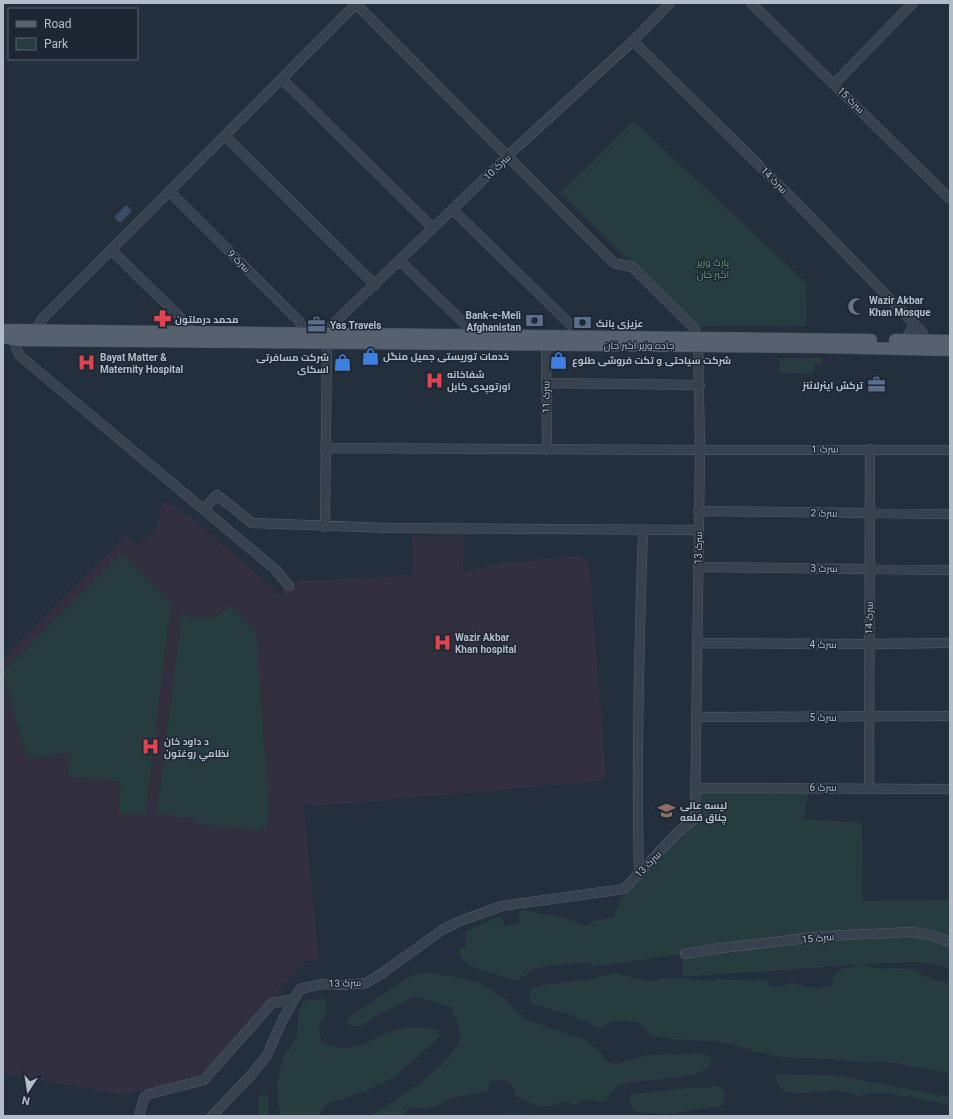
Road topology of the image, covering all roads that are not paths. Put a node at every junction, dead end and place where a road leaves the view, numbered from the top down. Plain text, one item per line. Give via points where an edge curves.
1 (670, 3) edge
2 (751, 3) edge
3 (913, 3) edge
4 (355, 4) edge
5 (633, 41) junction
6 (282, 79) junction
7 (834, 84) junction
8 (225, 136) junction
9 (508, 157) junction
10 (169, 191) junction
11 (949, 197) edge
12 (452, 209) junction
13 (433, 228) junction
14 (111, 250) junction
15 (400, 261) junction
16 (375, 285) junction
17 (913, 322) junction
18 (34, 331) junction
19 (9, 334) edge
20 (194, 338) junction
21 (305, 338) junction
22 (327, 338) junction
23 (475, 340) junction
24 (905, 340) junction
25 (577, 341) junction
26 (926, 341) junction
27 (950, 341) edge
28 (698, 342) junction
29 (546, 345) junction
30 (950, 350) edge
31 (546, 383) junction
32 (700, 385) junction
33 (325, 448) junction
34 (870, 449) junction
35 (547, 450) junction
36 (700, 450) junction
37 (950, 450) edge
38 (204, 509) junction
39 (698, 511) junction
40 (871, 514) junction
41 (950, 514) edge
42 (325, 527) junction
43 (643, 530) junction
44 (698, 530) junction
45 (698, 567) junction
46 (870, 568) junction
47 (950, 570) edge
48 (289, 586) dead end
49 (950, 642) edge
50 (697, 643) junction
51 (868, 644) junction
52 (950, 716) edge
53 (696, 717) junction
54 (868, 717) junction
55 (869, 787) junction
56 (695, 788) junction
57 (950, 789) edge
58 (639, 874) junction
59 (950, 942) edge
60 (685, 954) dead end
61 (294, 999) junction
62 (139, 1116) edge
63 (212, 1116) edge

1 - 5 street, سرک 10
2 - 7 street, سرک 15
3 - 7 street
4 - 6 street
4 - 9 street
5 - 9 street, سرک 10
5 - 17 street, سرک 14
6 - 8 street
6 - 13 street
7 - 11 street, سرک 15
8 - 10 street
8 - 16 street
9 - 12 street, سرک 10
9 - 28 street via 614,263 632,267 694,328
10 - 14 street
10 - 21 street, سرک 9 via 299,321
12 - 13 street, سرک 10
12 - 25 street via 574,328
13 - 15 street, سرک 10
14 - 18 street via 43,318
14 - 20 street via 178,315
15 - 16 street, سرک 10
15 - 23 street
16 - 22 street, سرک 10 via 330,327
17 - 24 street
17 - 26 street, سرک 14
18 - 19 main road
18 - 20 main road
19 - 20 main road
19 - 38 street via 20,356
20 - 21 main road
21 - 22 main road
22 - 23 main road
22 - 33 street
23 - 25 main road
23 - 29 main road
24 - 26 main road
24 - 28 main road
25 - 28 main road
25 - 29 main road
26 - 27 main road
28 - 30 main road
28 - 32 street, سرک 13
29 - 31 street, سرک 11
31 - 32 street
31 - 35 street, سرک 11
32 - 36 street, سرک 13
33 - 35 street, سرک 1
33 - 42 street
34 - 36 street, سرک 1
34 - 37 street, سرک 1
34 - 40 street, سرک 14
35 - 36 street, سرک 1
36 - 39 street, سرک 13
38 - 42 street via 217,495 252,522
38 - 48 street via 276,570
39 - 40 street, سرک 2
39 - 44 street, سرک 13
40 - 41 street, سرک 2
40 - 46 street, سرک 14
42 - 43 street
43 - 44 street
43 - 58 street via 636,781
44 - 45 street, سرک 13
45 - 46 street, سرک 3
45 - 50 street, سرک 13
46 - 47 street, سرک 3
46 - 51 street, سرک 14
49 - 51 street, سرک 4
50 - 51 street, سرک 4
50 - 53 street, سرک 13
51 - 54 street, سرک 14
52 - 54 street, سرک 5
53 - 54 street, سرک 5
53 - 56 street, سرک 13
54 - 55 street, سرک 14
55 - 56 street, سرک 6
55 - 57 street, سرک 6
56 - 58 street, سرک 13 via 694,819 678,832
58 - 61 street, سرک 13 via 624,889 502,906 460,921 442,930 366,983 312,985 300,989
59 - 60 street, سرک 15 via 911,932 824,936
61 - 62 street via 272,1003 204,1080 149,1094 144,1098
61 - 63 street, سرک 13 via 267,1055

